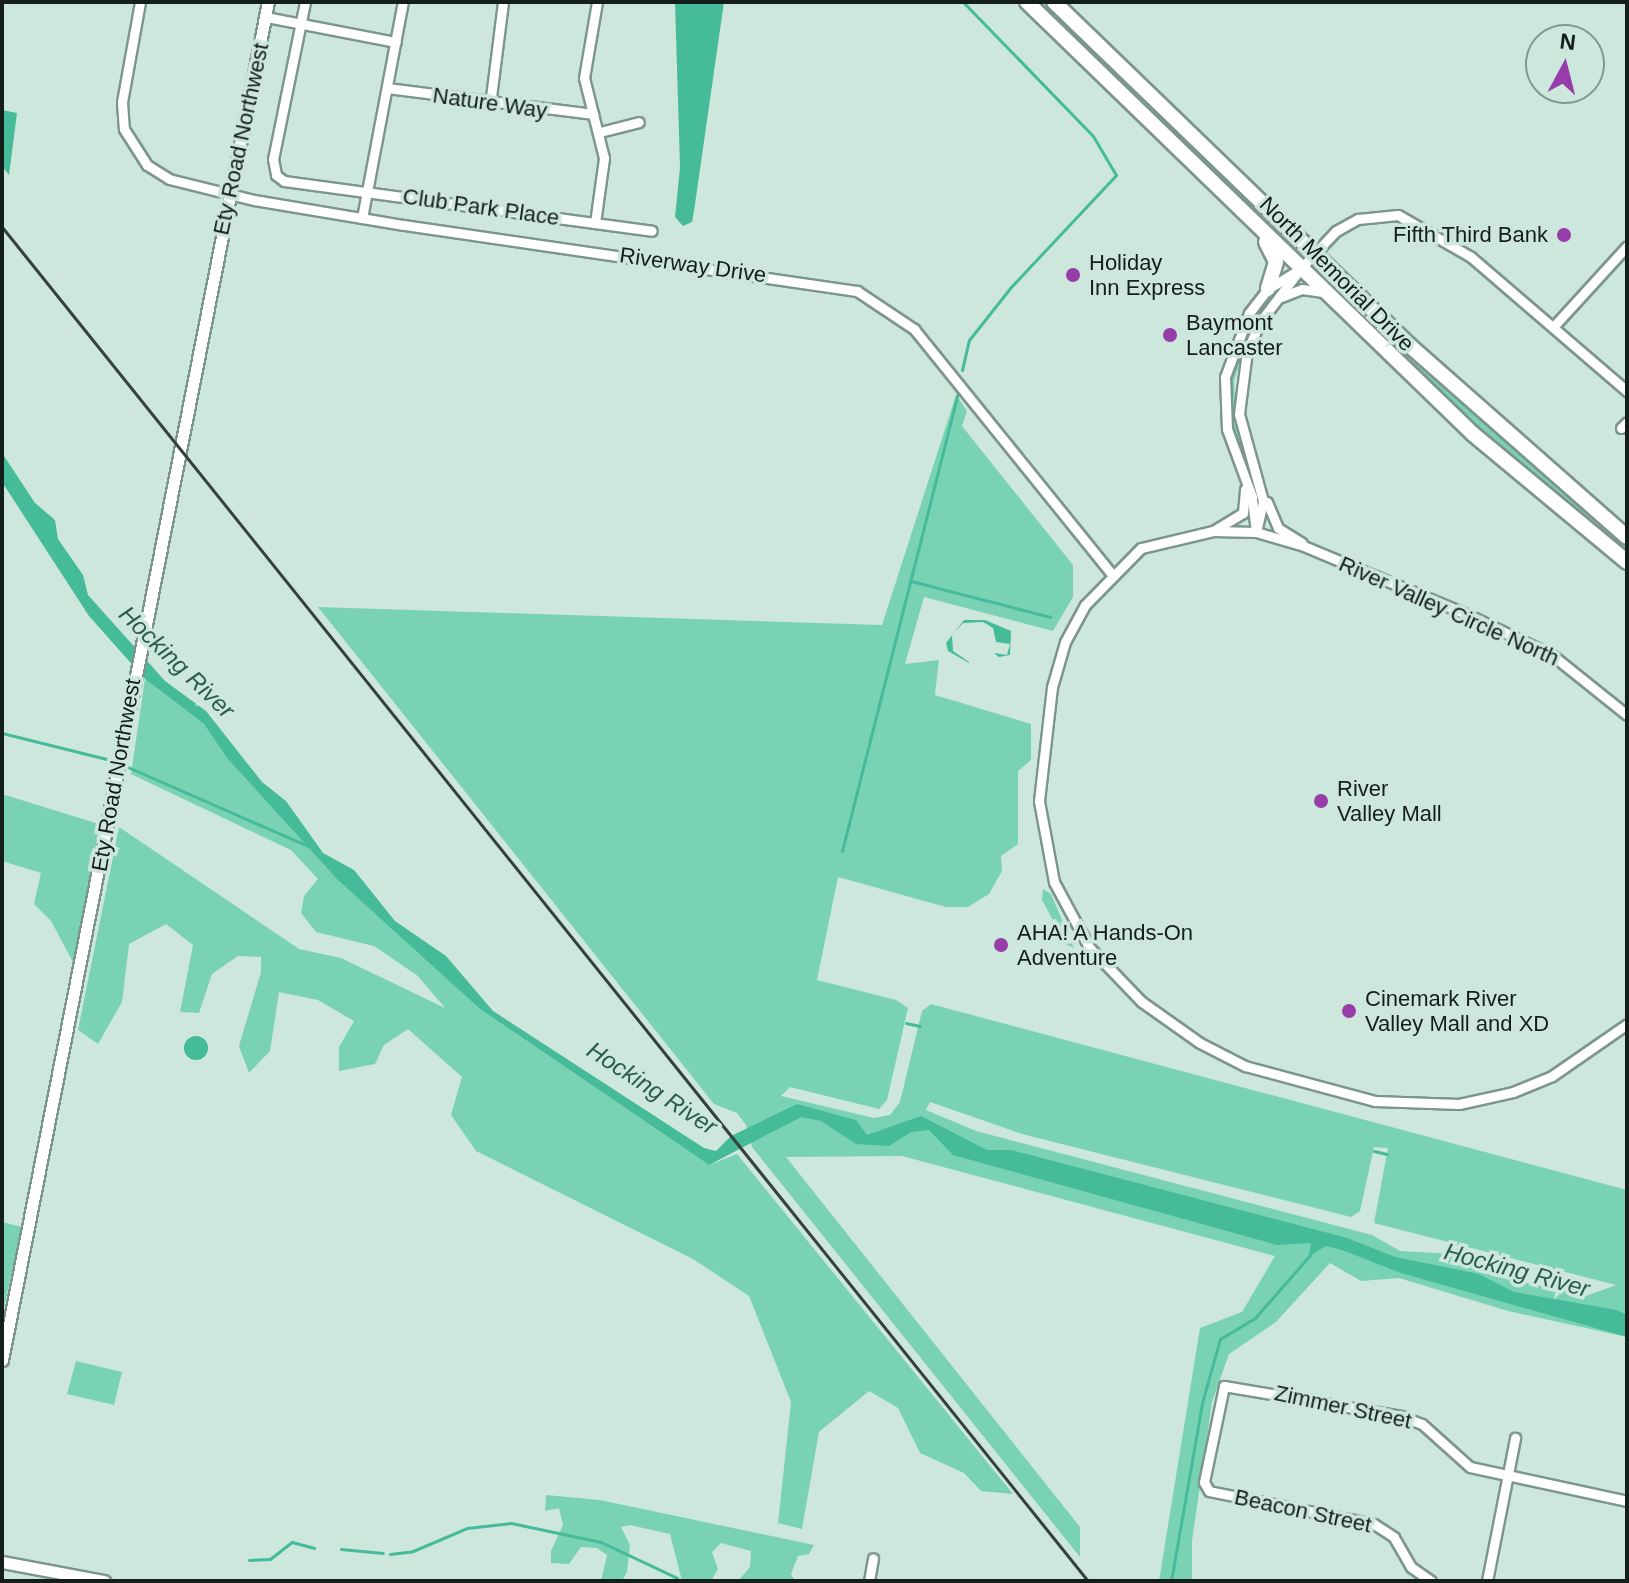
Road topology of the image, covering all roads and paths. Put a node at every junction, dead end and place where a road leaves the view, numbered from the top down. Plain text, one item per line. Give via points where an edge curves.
1 (140, 2) edge
2 (268, 2) edge
3 (305, 2) edge
4 (403, 2) edge
5 (503, 2) edge
6 (597, 2) edge
7 (1027, 2) edge
8 (1054, 2) edge
9 (1067, 2) edge
10 (266, 17) junction
11 (301, 24) junction
12 (396, 42) junction
13 (1142, 85) junction
14 (387, 88) junction
15 (490, 105) junction
16 (593, 114) junction
17 (639, 122) dead end
18 (600, 132) junction
19 (367, 192) junction
20 (229, 195) junction
21 (362, 218) junction
22 (595, 223) junction
23 (652, 231) dead end
24 (1263, 234) junction
25 (1627, 246) edge
26 (1317, 252) junction
27 (1301, 268) junction
28 (1275, 293) junction
29 (1326, 293) junction
30 (1554, 326) junction
31 (1627, 391) edge
32 (1244, 482) junction
33 (1262, 492) junction
34 (1213, 531) junction
35 (1256, 532) junction
36 (1627, 537) edge
37 (1304, 546) junction
38 (1627, 562) edge
39 (1111, 573) junction
40 (1627, 715) edge
41 (1627, 1024) edge
42 (2, 1360) edge
43 (1515, 1438) dead end
44 (1508, 1477) junction
45 (1204, 1482) joint
46 (1627, 1501) edge
47 (873, 1558) dead end
48 (2, 1562) edge
49 (104, 1581) edge
50 (869, 1581) edge
51 (1431, 1581) edge
52 (1487, 1581) edge

1 - 20 street, Riverway Drive via 122,102 124,129 147,165 169,179
2 - 10 street, Ety Road Northwest
3 - 11 street
4 - 12 street
5 - 15 street
6 - 16 street via 585,64
7 - 24 main road, North Memorial Drive
8 - 13 main road, North Memorial Drive
9 - 13 main road
10 - 11 street
10 - 20 street, Ety Road Northwest
11 - 12 street
11 - 19 street, Club Park Place via 273,159 276,175 284,181
12 - 14 street
13 - 26 main road, North Memorial Drive
14 - 15 street, Nature Way
14 - 19 street
15 - 16 street, Nature Way
16 - 18 street
17 - 18 street
18 - 22 street via 604,158
19 - 21 street
19 - 22 street, Club Park Place
20 - 21 street, Riverway Drive
20 - 42 street, Ety Road Northwest
21 - 39 street, Riverway Drive via 857,291 914,329
22 - 23 street, Club Park Place
24 - 27 main road, North Memorial Drive
24 - 28 main road, North Memorial Drive via 1276,256
25 - 30 street
26 - 27 street
26 - 30 street via 1358,219 1398,215 1491,271
26 - 36 main road, North Memorial Drive via 1492,422
27 - 28 street
27 - 29 main road, North Memorial Drive
28 - 29 street
28 - 32 street via 1241,327 1225,377 1227,429
28 - 33 street, River Valley Circle North via 1255,332 1239,384 1239,414
29 - 38 main road, North Memorial Drive via 1500,459
30 - 31 street
32 - 34 street via 1243,513
32 - 35 street via 1252,497
33 - 35 street
33 - 37 street, River Valley Circle North via 1278,528
34 - 35 street, River Valley Circle North
34 - 39 street via 1152,543
35 - 37 street, River Valley Circle North
37 - 40 street, River Valley Circle North via 1531,643 1575,669
39 - 41 street via 1075,621 1056,669 1040,772 1039,820 1054,882 1069,915 1104,966 1142,1002 1200,1043 1245,1066 1362,1098 1419,1106 1513,1092 1562,1070
43 - 44 street
44 - 45 street, Zimmer Street via 1461,1463 1412,1419 1231,1384 1219,1398
44 - 46 street, Zimmer Street
44 - 52 street
45 - 51 street, Beacon Street via 1214,1493 1379,1526 1394,1537 1411,1567
47 - 50 street
48 - 49 street

